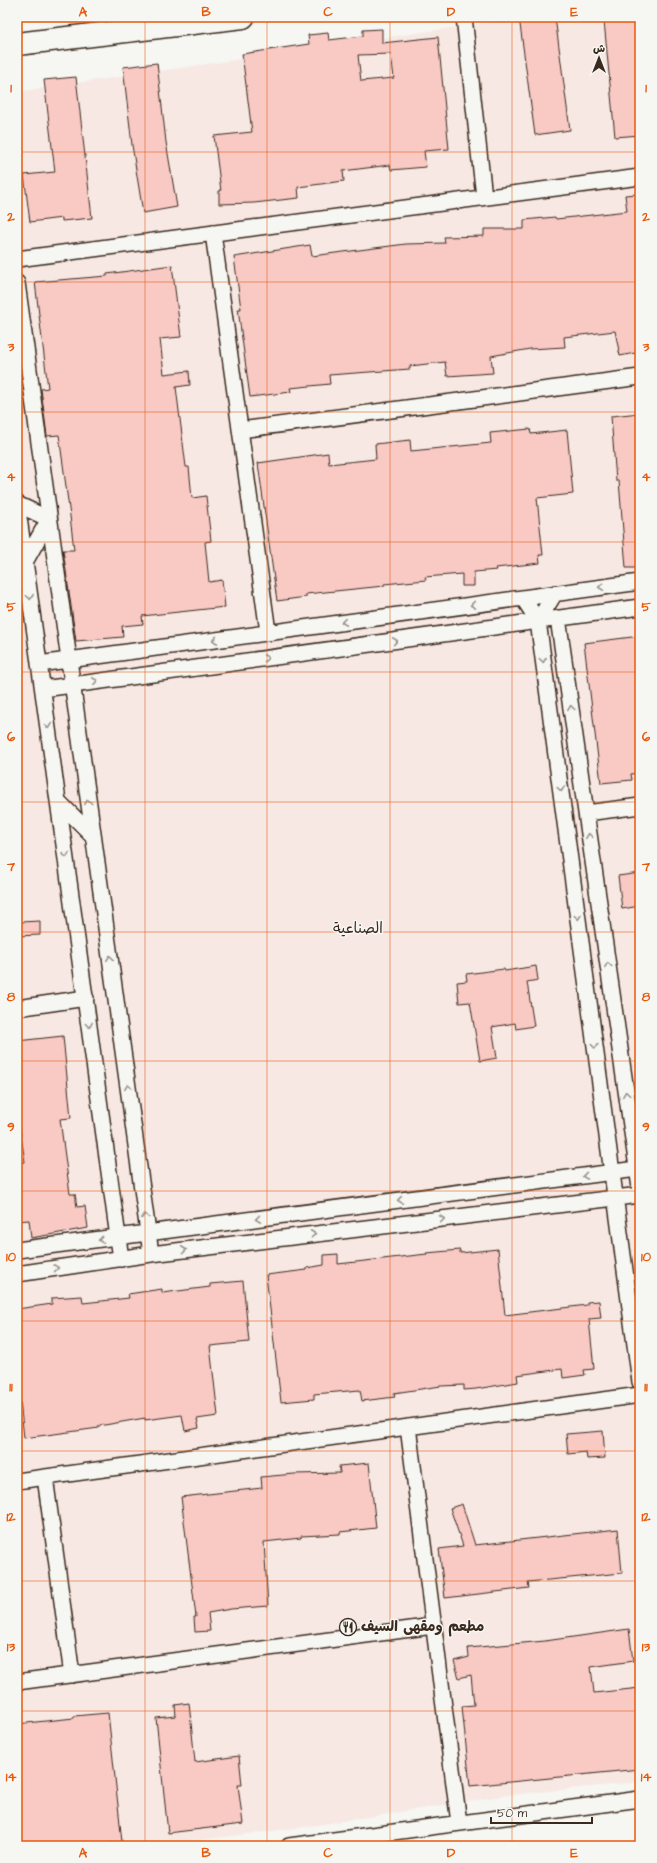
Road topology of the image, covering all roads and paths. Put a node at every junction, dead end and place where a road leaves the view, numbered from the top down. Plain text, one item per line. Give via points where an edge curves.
1 (243, 17) edge
2 (464, 17) edge
3 (17, 44) edge
4 (640, 176) edge
5 (484, 197) junction
6 (213, 233) junction
7 (17, 259) edge
8 (17, 282) edge
9 (640, 377) edge
10 (240, 430) junction
11 (17, 503) edge
12 (49, 519) junction
13 (25, 562) junction
14 (640, 582) edge
15 (555, 593) junction
16 (523, 598) junction
17 (640, 607) edge
18 (558, 618) junction
19 (538, 621) junction
20 (268, 632) junction
21 (69, 660) junction
22 (39, 664) junction
23 (72, 684) junction
24 (43, 689) junction
25 (58, 801) junction
26 (640, 806) edge
27 (586, 813) junction
28 (93, 836) junction
29 (86, 998) junction
30 (17, 1008) edge
31 (637, 1169) junction
32 (612, 1172) junction
33 (640, 1188) edge
34 (640, 1194) edge
35 (615, 1198) junction
36 (148, 1234) junction
37 (119, 1238) junction
38 (17, 1250) edge
39 (151, 1254) junction
40 (122, 1259) junction
41 (17, 1274) edge
42 (640, 1382) edge
43 (640, 1395) edge
44 (408, 1427) junction
45 (45, 1477) junction
46 (17, 1481) edge
47 (433, 1626) junction
48 (72, 1675) junction
49 (17, 1682) edge
50 (640, 1799) edge
51 (459, 1823) junction
52 (327, 1844) edge
53 (289, 1846) edge

1 - 3 street
2 - 5 street
4 - 5 street
5 - 6 street
6 - 7 street
6 - 10 street
8 - 12 street
9 - 10 street
10 - 20 street
11 - 12 street
11 - 13 street
12 - 13 street
12 - 21 street
13 -> 22 street
14 -> 15 street
15 - 16 street
15 - 19 street
16 - 19 street
16 -> 20 street
17 - 18 street
18 - 19 street
27 -> 18 street
23 -> 19 street
19 -> 32 street
20 -> 21 street
21 - 22 street
21 - 23 street
22 - 24 street
23 - 24 street
28 -> 23 street
24 -> 25 street
25 - 28 street
25 -> 29 street
26 - 27 street
31 -> 27 street
36 -> 28 street
29 - 30 street
29 -> 37 street
31 - 32 street
31 - 33 street
32 - 35 street
32 -> 36 street
34 - 35 street
39 -> 35 street
35 - 42 street
36 - 37 street
36 - 39 street
37 -> 38 street
37 - 40 street
39 - 40 street
41 -> 40 street
43 - 44 street
44 - 45 street
44 - 47 street
45 - 46 street
45 - 48 street
47 - 48 street
47 - 51 street
48 - 49 street
50 - 51 street
51 - 52 street
52 - 53 street

